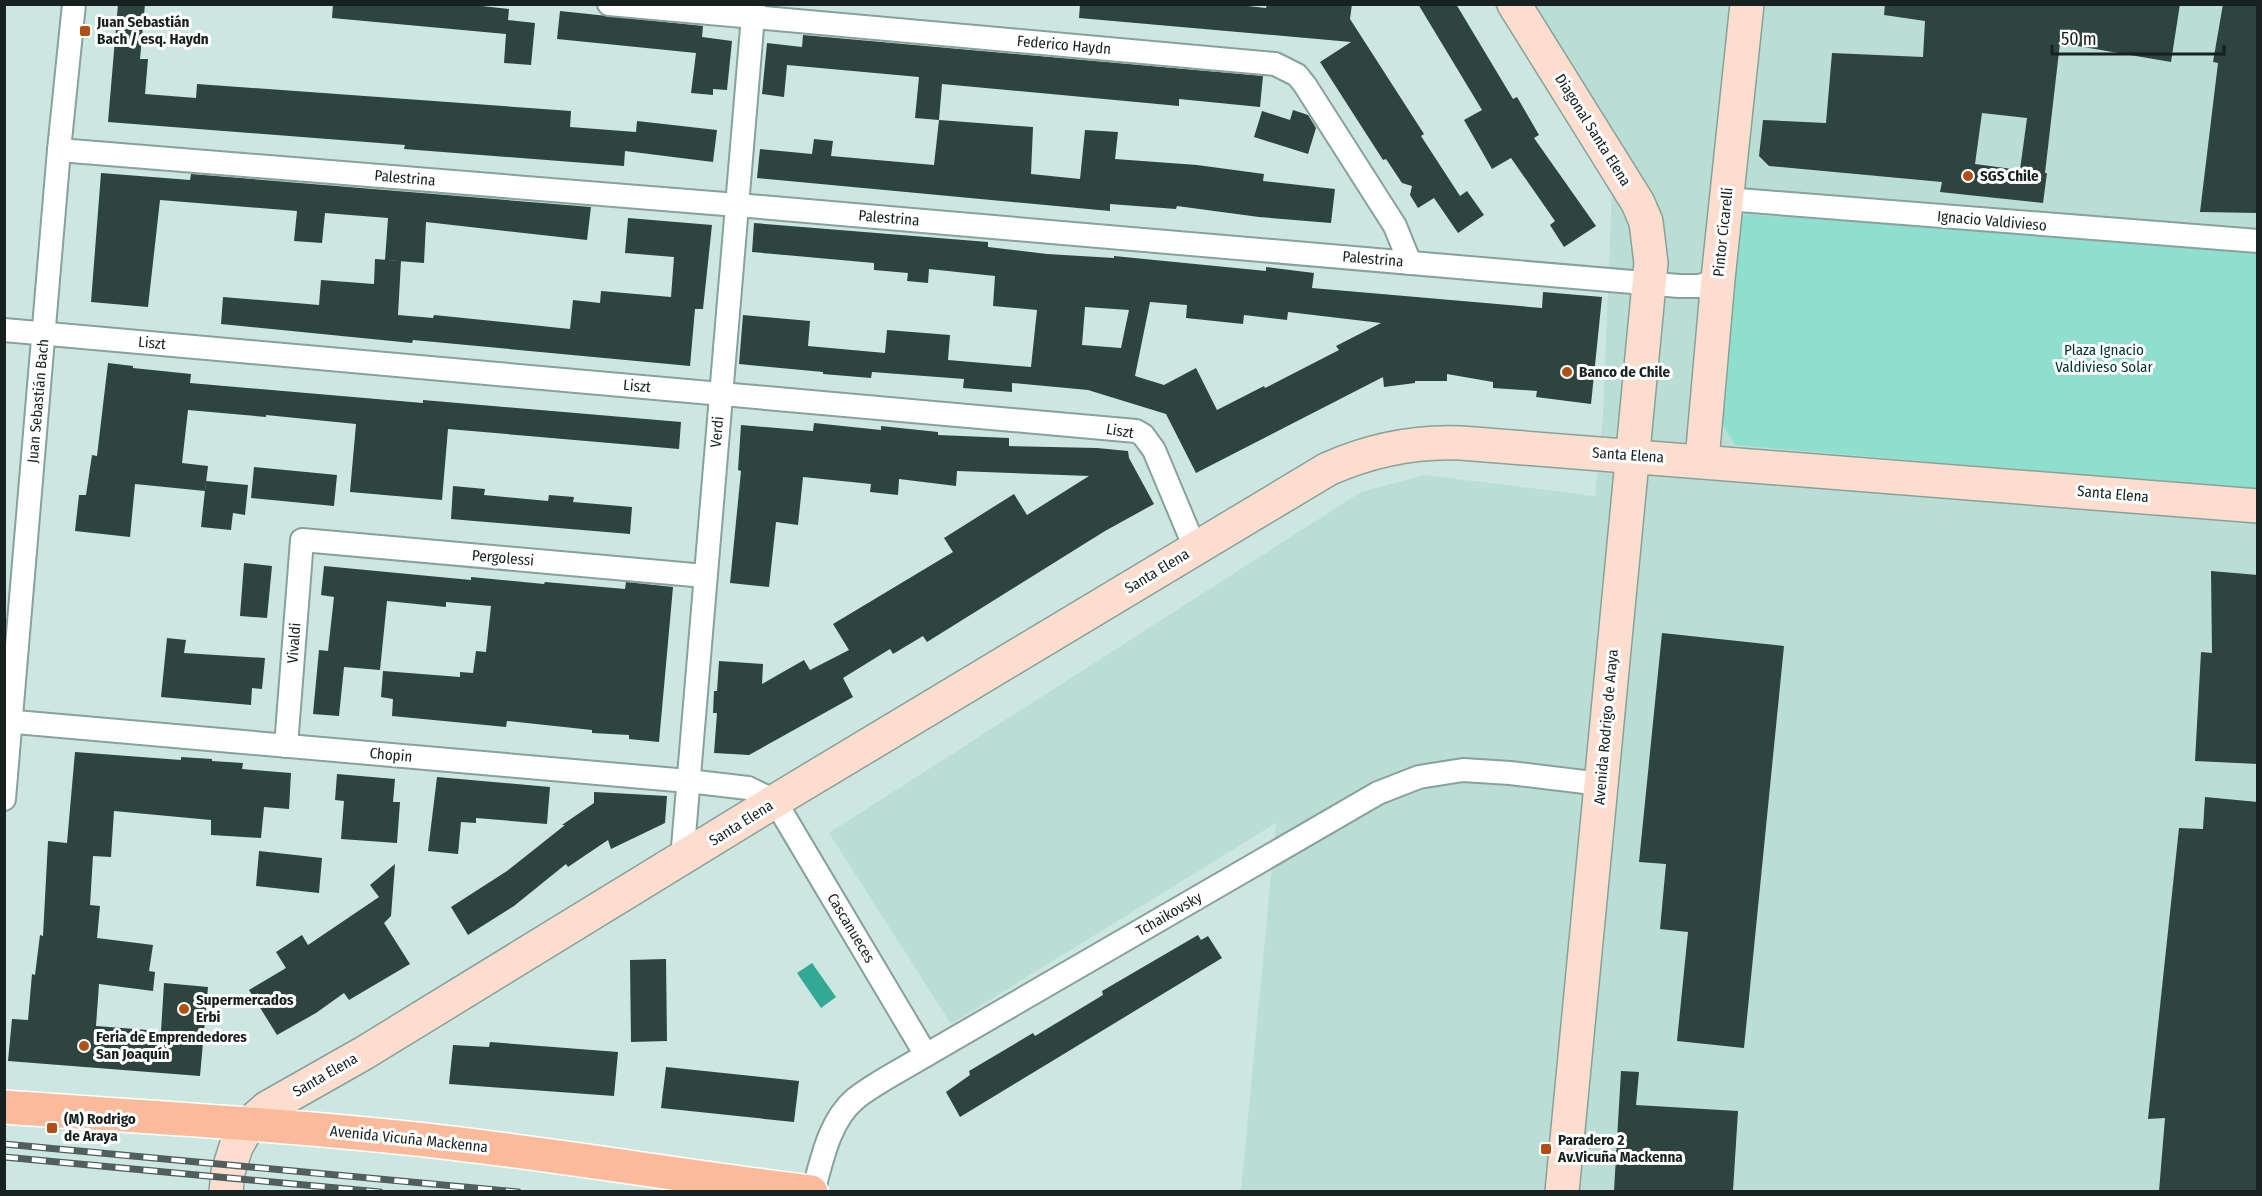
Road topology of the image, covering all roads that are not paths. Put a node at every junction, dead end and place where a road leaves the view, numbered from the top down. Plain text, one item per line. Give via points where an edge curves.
1 (74, 4) edge
2 (609, 4) edge
3 (1514, 4) edge
4 (1747, 4) edge
5 (753, 11) edge
6 (58, 150) junction
7 (1726, 199) junction
8 (737, 205) junction
9 (2258, 241) edge
10 (1410, 262) junction
11 (1650, 273) junction
12 (1718, 279) junction
13 (4, 330) edge
14 (43, 333) junction
15 (721, 394) junction
16 (1632, 455) junction
17 (1702, 460) junction
18 (2258, 506) edge
19 (302, 540) joint
20 (1195, 548) junction
21 (705, 576) junction
22 (13, 603) edge
23 (8, 721) edge
24 (286, 746) junction
25 (688, 781) junction
26 (1600, 784) junction
27 (4, 799) edge
28 (775, 801) junction
29 (682, 859) junction
30 (926, 1055) junction
31 (4, 1107) edge
32 (249, 1124) junction
33 (226, 1191) edge
34 (812, 1191) edge
35 (1562, 1191) edge

1 - 6 street, Juan Sebastián Bach
2 - 5 street, Federico Haydn
3 - 11 street, Diagonal Santa Elena via 1638,203 1647,229
4 - 7 street, Pintor Cicarelli
5 - 8 street, Verdi
5 - 10 street, Federico Haydn via 1280,66 1297,75 1305,85 1395,226
6 - 8 street, Palestrina
6 - 14 street, Juan Sebastián Bach
7 - 9 street, Ignacio Valdivieso
7 - 12 street, Pintor Cicarelli
8 - 10 street, Palestrina
8 - 15 street, Verdi
10 - 11 street, Palestrina
11 - 12 street, Palestrina via 1700,286
11 - 16 street, Avenida Rodrigo de Araya
12 - 17 street, Pintor Cicarelli
13 - 14 street, Liszt
14 - 15 street, Liszt
14 - 22 street, Juan Sebastián Bach
15 - 20 street, Liszt via 1136,431 1154,450
15 - 21 street, Verdi
16 - 17 street, Santa Elena
16 - 20 street, Santa Elena via 1441,442 1400,446 1328,469
16 - 26 street, Avenida Rodrigo de Araya
17 - 18 street, Santa Elena
19 - 21 street, Pergolessi
19 - 24 street, Vivaldi
20 - 28 street, Santa Elena
21 - 25 street, Verdi
22 - 23 street, Juan Sebastián Bach
23 - 24 street, Chopin
23 - 27 street, Juan Sebastián Bach
24 - 25 street, Chopin
25 - 28 street, Chopin via 748,788
25 - 29 street, Verdi
26 - 30 street, Tchaikovsky via 1463,770 1419,777 1378,793
26 - 35 street, Avenida Rodrigo de Araya
28 - 29 street, Santa Elena
28 - 30 street, Cascanueces
29 - 32 street, Santa Elena via 267,1108
30 - 34 street, Tchaikovsky via 854,1100 836,1122
31 - 32 main road, Avenida Vicuña Mackenna
32 - 33 street, Santa Elena via 233,1153
32 - 34 main road, Avenida Vicuña Mackenna via 501,1148

